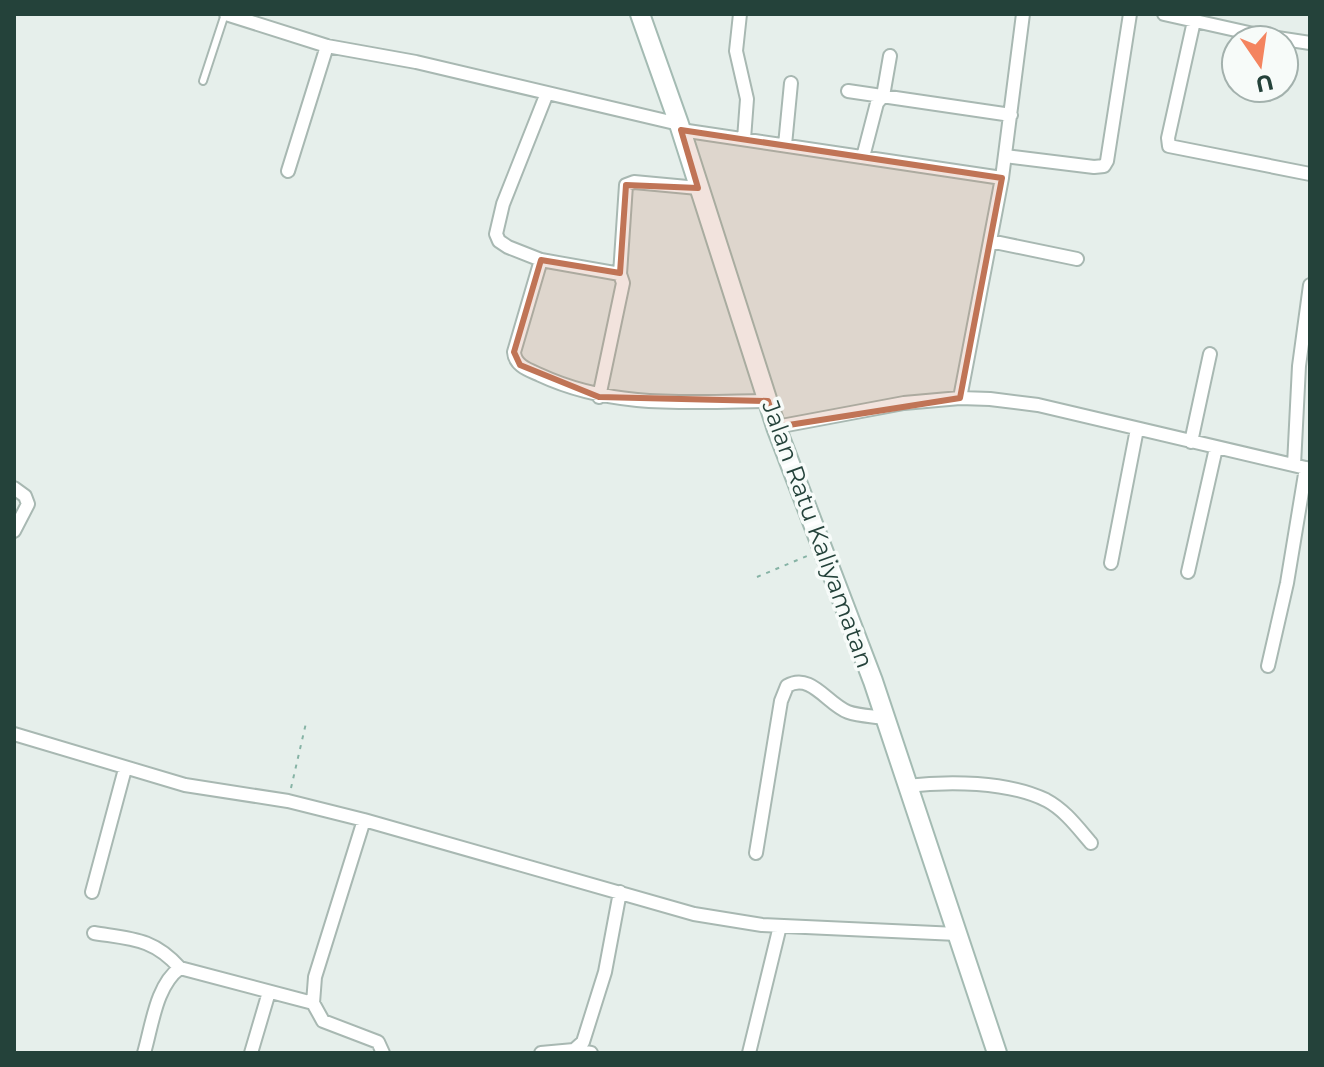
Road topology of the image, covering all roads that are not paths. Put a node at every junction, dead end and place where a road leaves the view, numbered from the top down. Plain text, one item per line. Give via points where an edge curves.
1 (225, 14) edge
2 (640, 14) edge
3 (740, 14) edge
4 (1023, 14) edge
5 (1130, 14) edge
6 (1164, 14) edge
7 (260, 19) edge
8 (1194, 21) junction
9 (1310, 43) edge
10 (327, 46) junction
11 (890, 56) dead end
12 (203, 81) dead end
13 (791, 83) dead end
14 (848, 91) dead end
15 (547, 93) junction
16 (883, 96) junction
17 (1011, 115) junction
18 (680, 127) junction
19 (744, 139) junction
20 (785, 145) junction
21 (1005, 156) junction
22 (863, 157) junction
23 (288, 171) dead end
24 (1310, 174) edge
25 (1002, 178) junction
26 (698, 188) junction
27 (990, 241) junction
28 (1077, 259) dead end
29 (541, 260) junction
30 (620, 274) junction
31 (1310, 285) edge
32 (1210, 354) dead end
33 (599, 397) junction
34 (960, 398) junction
35 (768, 401) junction
36 (776, 427) junction
37 (1137, 429) junction
38 (1191, 442) junction
39 (1216, 448) junction
40 (1303, 468) edge
41 (14, 488) edge
42 (14, 531) edge
43 (1111, 563) dead end
44 (1188, 572) dead end
45 (1268, 666) dead end
46 (885, 718) junction
47 (14, 734) edge
48 (125, 769) junction
49 (906, 786) junction
50 (364, 820) junction
51 (1091, 843) dead end
52 (756, 853) dead end
53 (92, 892) dead end
54 (620, 892) junction
55 (780, 926) junction
56 (94, 933) dead end
57 (957, 934) junction
58 (180, 968) junction
59 (269, 992) junction
60 (313, 1003) junction
61 (382, 1050) edge
62 (574, 1050) junction
63 (144, 1053) edge
64 (251, 1053) edge
65 (397, 1053) edge
66 (541, 1053) edge
67 (591, 1053) edge
68 (749, 1053) edge
69 (997, 1053) edge

1 - 7 street
1 - 12 lane
2 - 18 main road, Jalan Ratu Kaliyamatan
3 - 19 street via 736,51 747,99
4 - 17 street
5 - 21 street via 1104,166
6 - 8 street
7 - 10 street
8 - 9 street
8 - 24 street via 1169,146
10 - 15 street
10 - 23 street
11 - 16 street
13 - 20 street
14 - 16 street
15 - 18 street
15 - 29 street via 496,226 499,241
16 - 17 street
16 - 22 street
17 - 21 street
18 - 19 street
18 - 26 main road, Jalan Ratu Kaliyamatan
19 - 20 street
20 - 22 street
21 - 25 street
22 - 25 street
25 - 27 street
26 - 30 street via 626,185
26 - 35 main road, Jalan Ratu Kaliyamatan
27 - 28 street
27 - 34 street
29 - 30 street
29 - 33 street via 514,358 554,382
30 - 33 street via 623,288
31 - 40 street via 1299,366
32 - 38 street
33 - 35 street
34 - 36 street via 877,407
34 - 37 street via 1025,403
35 - 36 main road, Jalan Ratu Kaliyamatan
36 - 46 main road, Jalan Ratu Kaliyamatan
37 - 38 street
37 - 43 street
38 - 39 street
39 - 40 street
39 - 44 street
40 - 45 street via 1287,583
41 - 42 street via 28,504
46 - 49 main road, Jalan Ratu Kaliyamatan
46 - 52 street via 846,711 806,684 787,686
47 - 48 street
48 - 50 street
48 - 53 street
49 - 51 street via 956,783 1025,793 1069,817
49 - 57 main road, Jalan Ratu Kaliyamatan
50 - 54 street
50 - 60 street via 315,977
54 - 55 street via 694,914
54 - 62 street via 598,995 583,1042
55 - 57 street
55 - 68 street
56 - 58 street via 144,942 164,951
57 - 69 main road, Jalan Ratu Kaliyamatan
58 - 59 street
58 - 63 street via 162,991
59 - 60 street
59 - 64 street
60 - 61 street via 323,1021 378,1042
61 - 65 street
62 - 66 street
62 - 67 street

